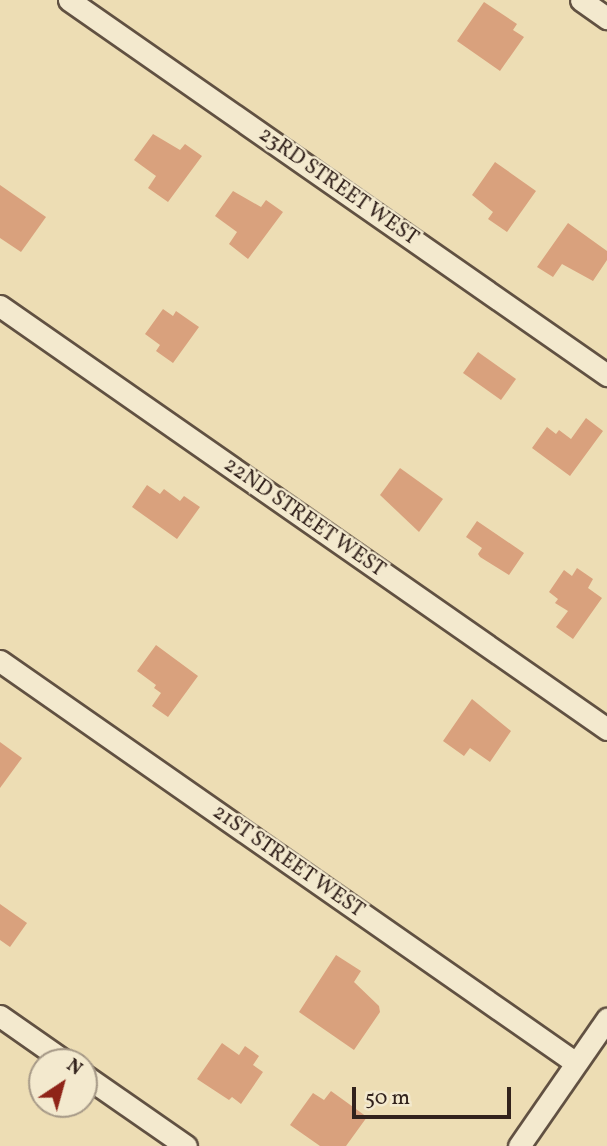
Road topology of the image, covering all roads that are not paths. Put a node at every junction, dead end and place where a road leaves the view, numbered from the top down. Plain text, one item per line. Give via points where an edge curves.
1 (69, 0) edge
2 (581, 0) edge
3 (607, 18) edge
4 (0, 306) edge
5 (607, 375) edge
6 (0, 661) edge
7 (607, 729) edge
8 (0, 1016) edge
9 (607, 1019) edge
10 (46, 1048) edge
11 (576, 1063) junction
12 (98, 1084) edge
13 (186, 1146) edge
14 (519, 1146) edge

1 - 5 street, 23RD STREET WEST
2 - 3 street
4 - 7 street, 22ND STREET WEST
6 - 11 street, 21ST STREET WEST
8 - 10 street
9 - 11 street
11 - 14 street
12 - 13 street

